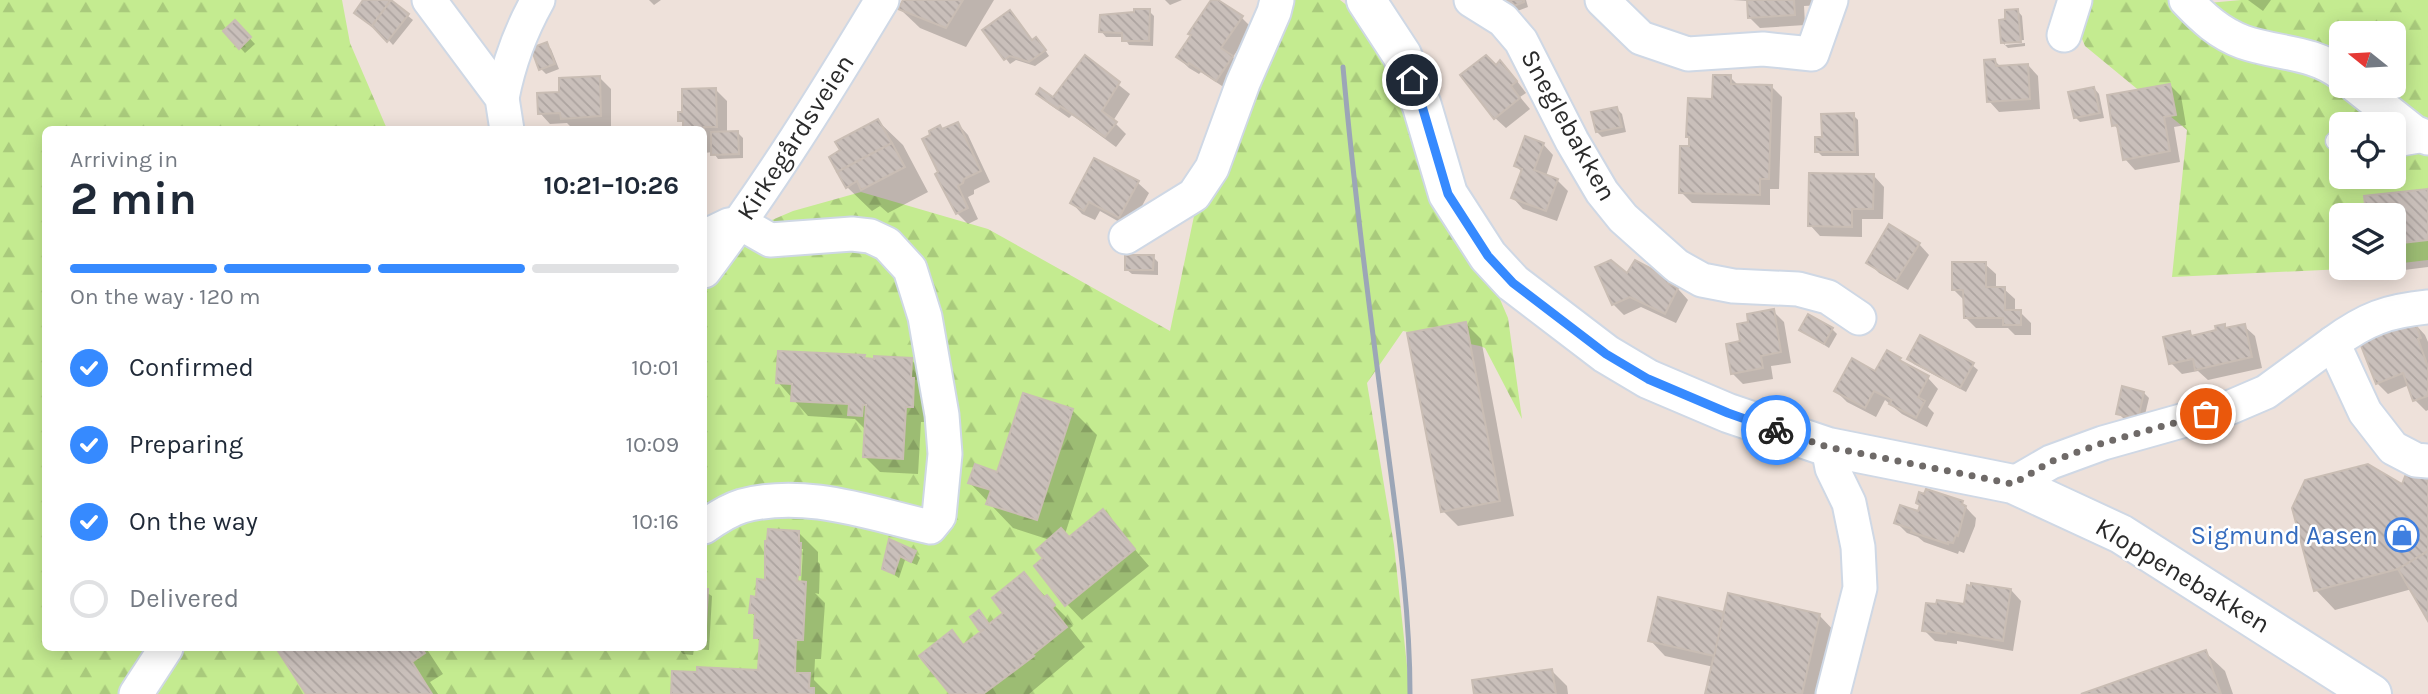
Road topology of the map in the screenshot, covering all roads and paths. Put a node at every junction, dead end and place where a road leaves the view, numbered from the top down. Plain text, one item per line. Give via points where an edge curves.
1 (429, 0) edge
2 (538, 0) edge
3 (882, 0) edge
4 (1277, 0) edge
5 (1366, 0) edge
6 (1471, 0) edge
7 (1602, 0) edge
8 (1831, 0) edge
9 (2075, 0) edge
10 (2186, 0) edge
11 (2064, 35) dead end
12 (2329, 65) edge
13 (2371, 98) edge
14 (505, 114) edge
15 (2428, 140) edge
16 (2406, 145) edge
17 (740, 223) junction
18 (707, 236) edge
19 (1126, 237) dead end
20 (707, 267) edge
21 (2428, 307) edge
22 (1859, 318) dead end
23 (2333, 343) junction
24 (1828, 447) junction
25 (2428, 461) edge
26 (2013, 484) junction
27 (707, 525) edge
28 (164, 651) edge
29 (136, 694) edge
30 (1833, 694) edge
31 (2372, 694) edge

1 - 14 street
2 - 14 street via 508,67
3 - 17 street, Kirkegårdsveien
4 - 19 street via 1212,169 1194,195
5 - 24 main road, Kloppenebakken via 1402,55 1448,194 1488,256 1513,283 1606,354 1648,379 1728,413
6 - 22 street, Sneglebakken via 1503,20 1521,41 1602,192 1623,218 1677,266 1702,280 1722,284 1798,289 1828,298
7 - 8 street via 1641,38 1688,54 1763,49 1812,54
9 - 11 street
10 - 12 street via 2210,26 2244,42 2300,53
13 - 15 street
15 - 16 lane
17 - 18 street
17 - 20 street, Kirkegårdsveien
17 - 27 street via 770,240 870,236 887,244 910,269 925,317 942,415 945,454 939,516 930,527 820,502 782,499 740,507
21 - 23 street via 2379,316
23 - 25 street via 2365,412 2392,448
23 - 26 street via 2266,392 2050,462
24 - 26 main road, Kloppenebakken
24 - 30 street via 1832,468 1849,503 1860,588
26 - 31 main road, Kloppenebakken via 2121,534
28 - 29 street

